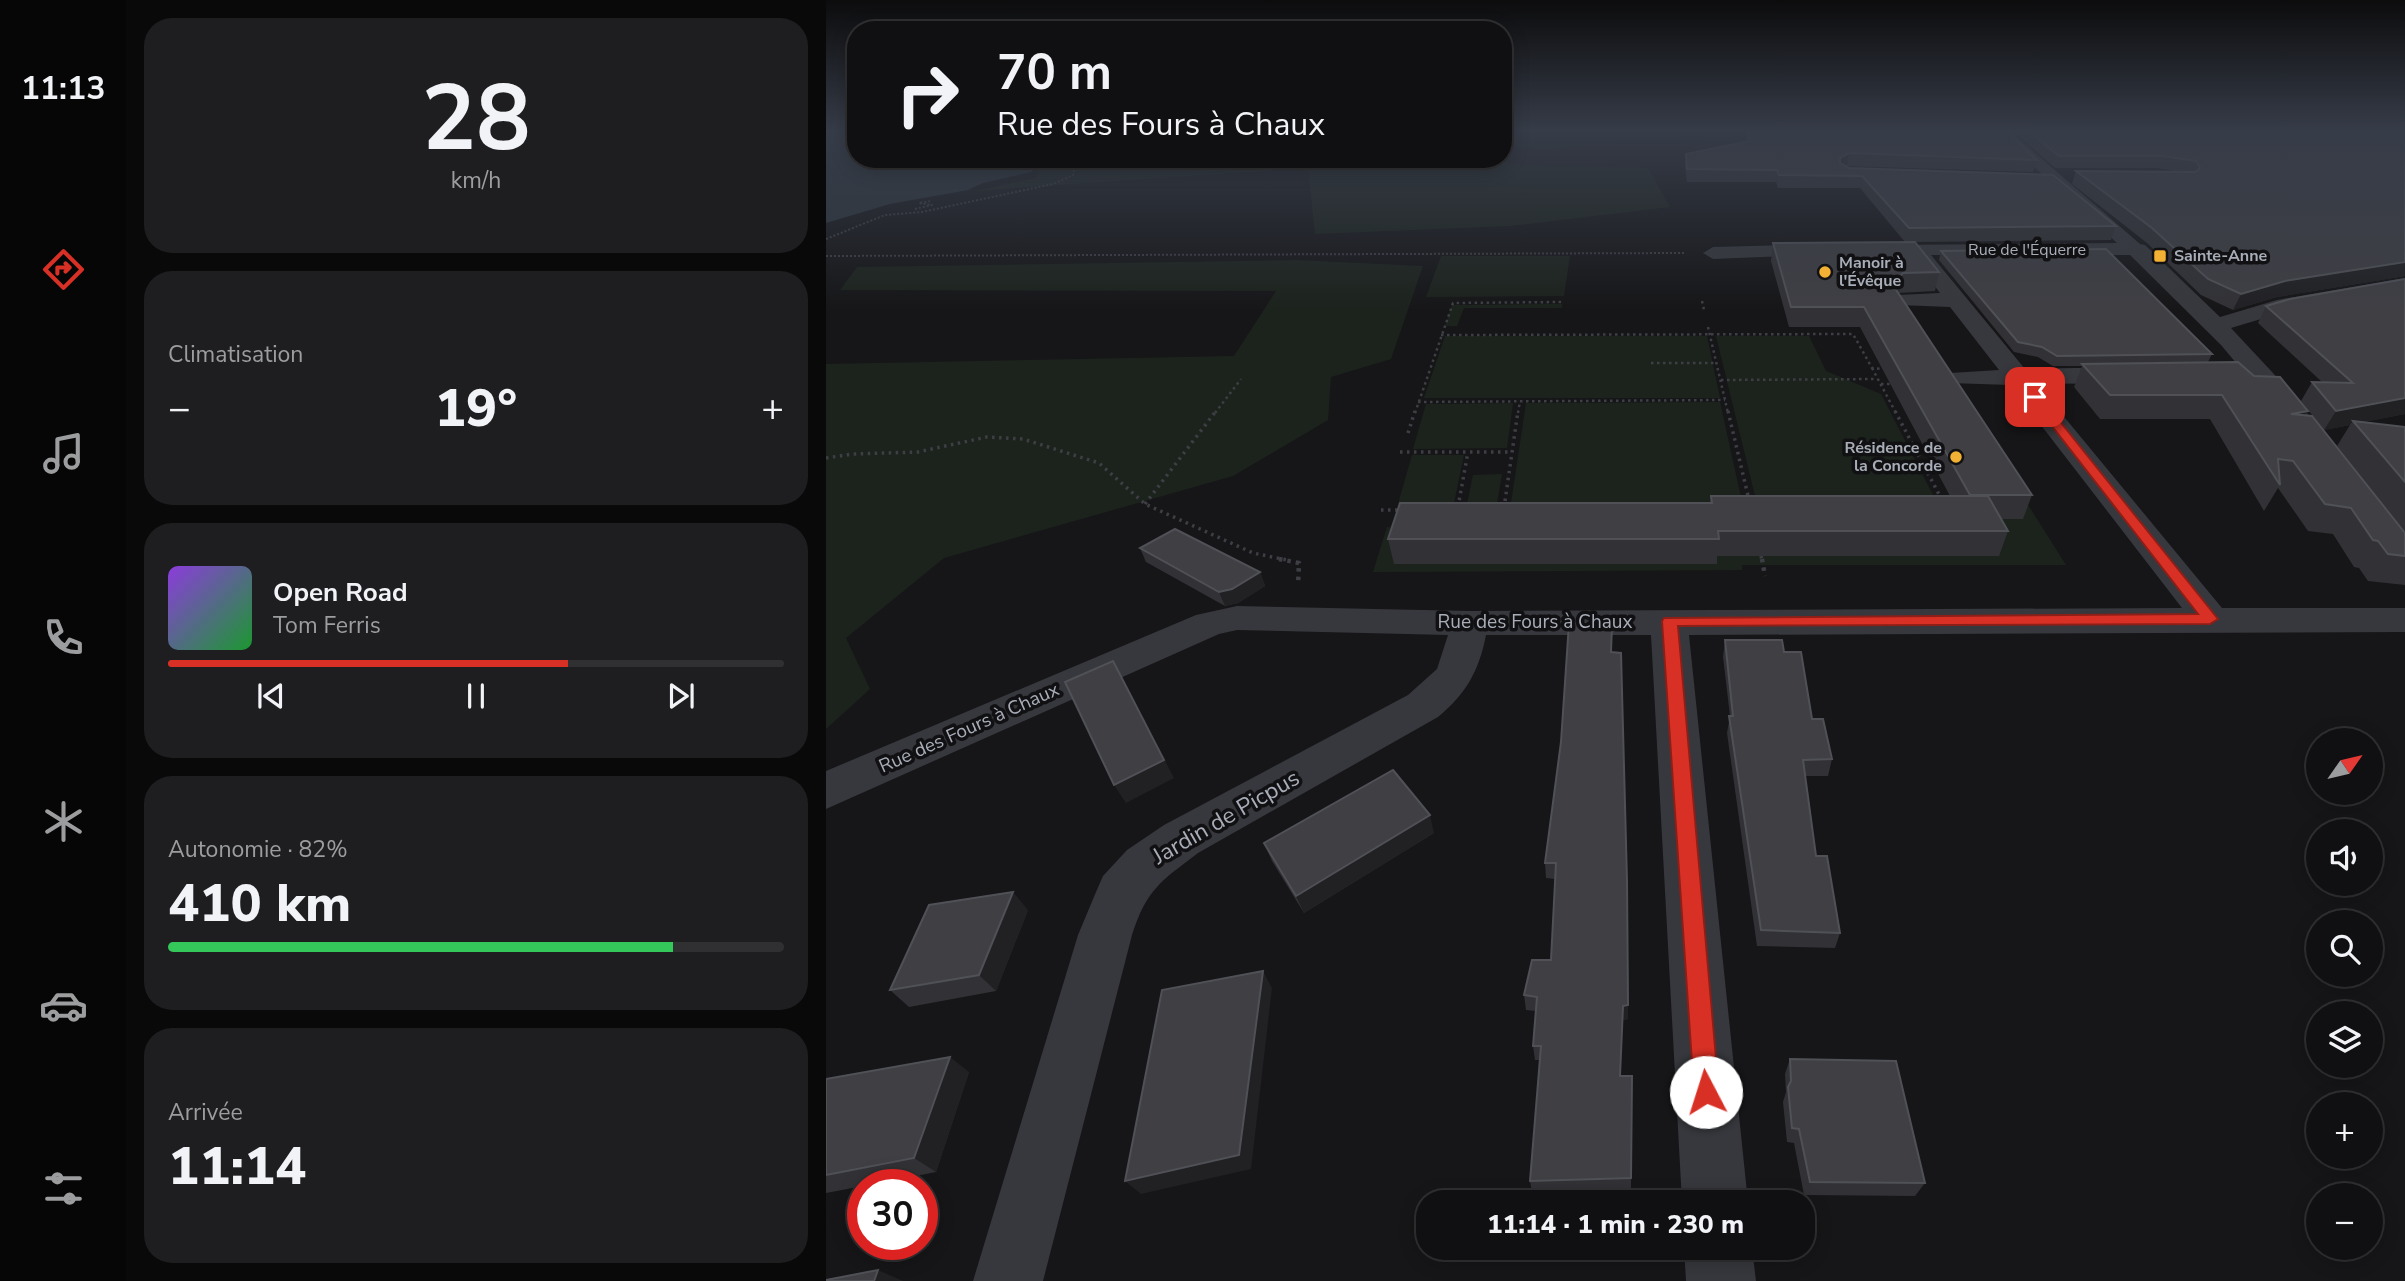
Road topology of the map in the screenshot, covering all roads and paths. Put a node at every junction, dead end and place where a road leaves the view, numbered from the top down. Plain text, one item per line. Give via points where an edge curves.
1 (1017, 192) edge
2 (2064, 192) edge
3 (931, 201) dead end
4 (911, 211) junction
5 (826, 239) edge
6 (2138, 249) junction
7 (1842, 250) edge
8 (1881, 250) edge
9 (1917, 250) junction
10 (1713, 253) joint
11 (826, 254) edge
12 (2405, 284) edge
13 (2186, 295) junction
14 (1907, 300) edge
15 (1957, 300) junction
16 (1702, 301) dead end
17 (1562, 302) dead end
18 (2277, 307) junction
19 (1703, 310) dead end
20 (2217, 325) junction
21 (1708, 327) dead end
22 (1710, 334) junction
23 (1441, 335) junction
24 (1651, 363) dead end
25 (1716, 363) junction
26 (1872, 368) junction
27 (1883, 369) edge
28 (2222, 374) edge
29 (2264, 374) junction
30 (2154, 375) edge
31 (2018, 376) junction
32 (1959, 377) dead end
33 (1241, 379) dead end
34 (1878, 379) junction
35 (1721, 380) junction
36 (1881, 384) junction
37 (1890, 384) edge
38 (1725, 400) junction
39 (1520, 401) junction
40 (1418, 402) junction
41 (1408, 433) dead end
42 (2315, 442) edge
43 (1400, 452) dead end
44 (1468, 452) junction
45 (1511, 452) junction
46 (826, 458) edge
47 (1145, 504) junction
48 (1946, 507) edge
49 (1751, 508) edge
50 (1381, 510) dead end
51 (1407, 510) edge
52 (1469, 510) edge
53 (1492, 510) edge
54 (1503, 510) junction
55 (1517, 510) edge
56 (1761, 556) edge
57 (1765, 576) dead end
58 (2210, 619) junction
59 (2405, 620) edge
60 (1295, 621) junction
61 (1669, 621) junction
62 (1470, 623) junction
63 (826, 791) edge
64 (1714, 1190) edge
65 (1719, 1260) edge
66 (1008, 1281) edge
67 (1721, 1281) edge

1 - 4 path
2 - 6 street
3 - 4 path via 919,203 932,205
4 - 5 path
6 - 9 street, Rue de l'Équerre
6 - 13 street
7 - 10 street
8 - 9 street, Rue de l'Équerre
9 - 15 street
10 - 11 path
12 - 18 street
13 - 18 street
13 - 20 street
14 - 15 street
15 - 31 street
16 - 19 path
17 - 23 path via 1453,303
18 - 20 street
20 - 29 street
21 - 22 path
22 - 23 path
22 - 25 path
22 - 26 path via 1853,334
23 - 40 path
24 - 25 path
25 - 35 path
26 - 27 path
26 - 34 path
28 - 29 street
29 - 42 street
30 - 31 street
31 - 32 street
31 - 58 street
33 - 47 path
34 - 35 path
34 - 36 path
35 - 38 path
36 - 37 path
36 - 48 path
38 - 39 path
38 - 49 path
39 - 40 path
39 - 45 path
40 - 41 path
43 - 44 path
44 - 45 path
44 - 52 path via 1457,510
45 - 54 path
46 - 47 path via 918,452 987,437 1023,439 1098,463
47 - 60 path via 1253,554 1299,564
50 - 51 path
53 - 54 path
54 - 55 path
56 - 57 path
58 - 59 street, Rue des Fours à Chaux
58 - 61 street, Rue des Fours à Chaux
60 - 62 street, Rue des Fours à Chaux
60 - 63 street, Rue des Fours à Chaux via 1237,618 1209,624
61 - 62 street, Rue des Fours à Chaux
61 - 64 street
62 - 66 street, Jardin de Picpus via 1458,672 1446,690 1181,839 1145,865 1121,892
65 - 67 street

